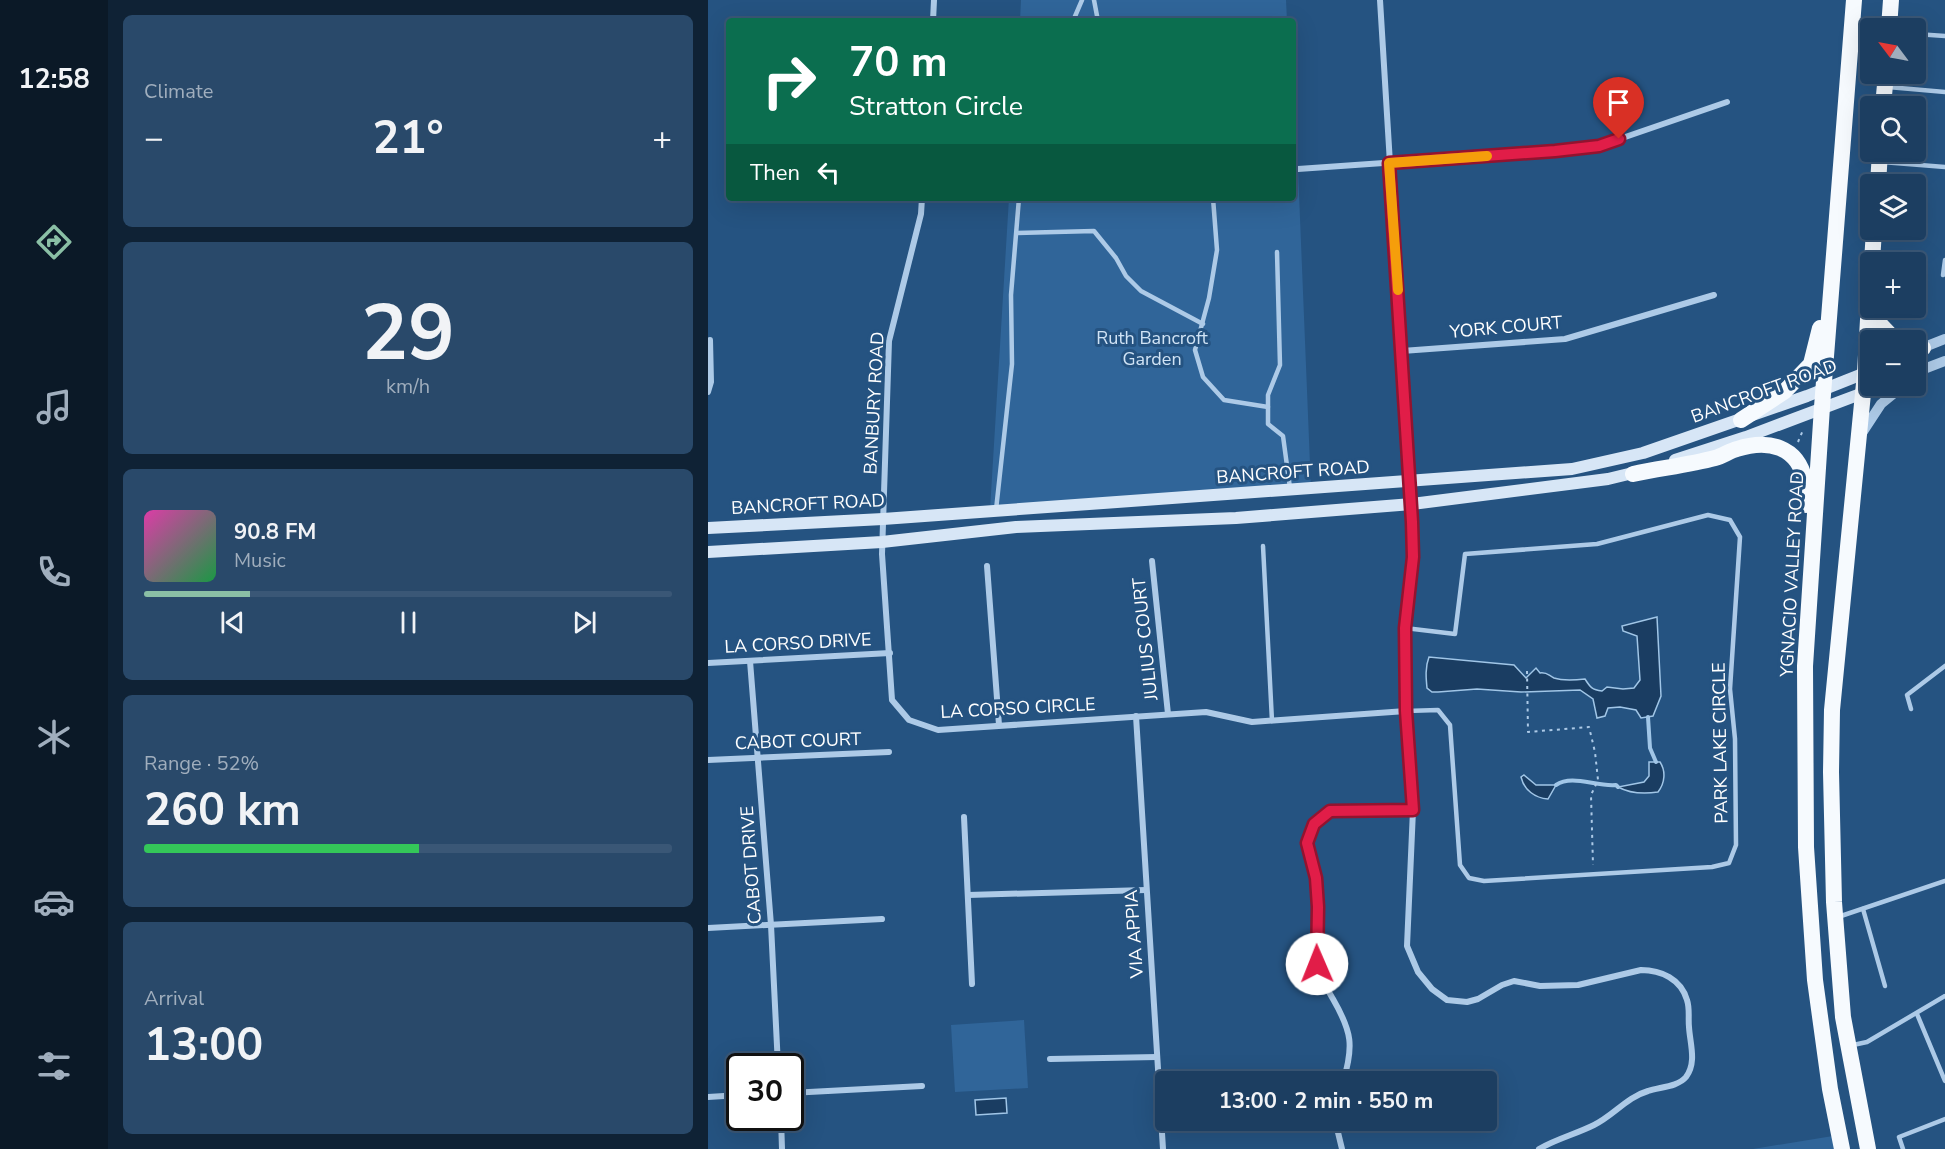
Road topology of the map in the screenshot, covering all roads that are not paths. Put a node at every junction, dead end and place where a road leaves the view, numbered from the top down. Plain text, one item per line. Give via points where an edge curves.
1 (934, 0) edge
2 (1082, 0) edge
3 (1094, 0) edge
4 (1380, 0) edge
5 (1854, 0) edge
6 (1891, 0) edge
7 (933, 18) edge
8 (1074, 18) edge
9 (1097, 18) edge
10 (1890, 18) edge
11 (1926, 35) edge
12 (1945, 36) edge
13 (1905, 84) edge
14 (1945, 92) edge
15 (1727, 102) dead end
16 (1912, 162) edge
17 (1389, 163) junction
18 (1945, 167) edge
19 (1298, 170) dead end
20 (922, 201) edge
21 (1019, 201) edge
22 (1212, 201) edge
23 (1017, 233) junction
24 (1277, 252) dead end
25 (1945, 260) edge
26 (1835, 263) junction
27 (1943, 275) dead end
28 (1714, 295) dead end
29 (1877, 318) edge
30 (1203, 324) junction
31 (1886, 330) edge
32 (1945, 339) edge
33 (710, 340) dead end
34 (1926, 345) edge
35 (1402, 351) junction
36 (1945, 361) edge
37 (1926, 369) edge
38 (1860, 374) edge
39 (1823, 390) junction
40 (708, 392) edge
41 (1860, 394) edge
42 (1863, 396) edge
43 (1891, 396) edge
44 (1268, 407) junction
45 (1822, 407) junction
46 (1741, 420) junction
47 (1858, 438) junction
48 (1633, 474) junction
49 (1411, 482) junction
50 (1290, 490) junction
51 (1412, 504) junction
52 (996, 510) junction
53 (883, 519) junction
54 (708, 528) edge
55 (882, 542) junction
56 (1263, 546) dead end
57 (708, 552) edge
58 (1152, 561) dead end
59 (987, 566) dead end
60 (1810, 578) junction
61 (1405, 628) junction
62 (890, 653) junction
63 (750, 661) junction
64 (708, 663) edge
65 (1945, 666) edge
66 (1911, 709) dead end
67 (1406, 711) junction
68 (1168, 714) junction
69 (1136, 716) junction
70 (1272, 721) junction
71 (999, 725) junction
72 (889, 752) dead end
73 (758, 757) junction
74 (708, 760) edge
75 (1413, 810) junction
76 (964, 817) dead end
77 (1945, 881) edge
78 (1146, 890) junction
79 (968, 895) junction
80 (1863, 909) junction
81 (1836, 918) junction
82 (882, 919) dead end
83 (771, 925) junction
84 (708, 928) edge
85 (972, 984) dead end
86 (1885, 986) dead end
87 (1945, 996) edge
88 (1917, 1014) junction
89 (1849, 1046) junction
90 (777, 1053) edge
91 (1157, 1057) junction
92 (1050, 1059) dead end
93 (1345, 1071) edge
94 (1945, 1081) edge
95 (922, 1086) dead end
96 (804, 1092) edge
97 (726, 1096) edge
98 (708, 1097) edge
99 (1945, 1119) edge
100 (781, 1131) edge
101 (1338, 1131) edge
102 (782, 1149) edge
103 (1163, 1149) edge
104 (1342, 1149) edge
105 (1539, 1149) edge
106 (1842, 1149) edge
107 (1868, 1149) edge
108 (1903, 1149) edge

1 - 7 street
2 - 8 lane
3 - 9 lane
4 - 17 street
5 - 26 highway, YGNACIO VALLEY ROAD
6 - 10 highway
11 - 12 lane
13 - 14 lane
15 - 17 street via 1599,146
16 - 18 lane
17 - 19 street
17 - 35 street
20 - 53 street, BANBURY ROAD via 889,340
21 - 23 lane
22 - 30 lane via 1217,250
23 - 30 lane via 1094,231 1141,291
23 - 52 lane via 1011,295 1012,364
24 - 44 lane via 1280,365 1268,395
25 - 27 lane
26 - 39 highway, YGNACIO VALLEY ROAD
26 - 46 highway via 1811,364 1785,391
28 - 35 street, YORK COURT via 1565,339
29 - 31 highway
30 - 44 lane via 1195,350 1203,376 1224,400
32 - 34 street
33 - 40 street
35 - 49 street
36 - 37 street
38 - 39 main road, BANCROFT ROAD
39 - 45 highway, YGNACIO VALLEY ROAD
39 - 46 main road, BANCROFT ROAD
41 - 45 main road, BANCROFT ROAD
42 - 47 highway
43 - 47 street
44 - 50 lane via 1268,424 1283,436
45 - 48 main road, BANCROFT ROAD
45 - 60 highway, YGNACIO VALLEY ROAD
46 - 49 main road, BANCROFT ROAD via 1643,453 1572,469
47 - 81 highway via 1832,710
48 - 51 main road, BANCROFT ROAD
48 - 60 highway via 1718,457 1758,444 1777,445 1794,459 1805,482
49 - 50 main road, BANCROFT ROAD
49 - 51 street
50 - 52 main road, BANCROFT ROAD
51 - 55 main road, BANCROFT ROAD via 1236,518 1016,527
51 - 61 street via 1413,557
52 - 53 main road, BANCROFT ROAD
53 - 54 main road, BANCROFT ROAD
53 - 55 street, BANBURY ROAD
55 - 57 main road, BANCROFT ROAD
55 - 62 street, LA CORSO CIRCLE
56 - 70 lane
58 - 68 street, JULIUS COURT
59 - 71 street
60 - 106 highway, YGNACIO VALLEY ROAD via 1805,666 1807,858 1815,980
61 - 67 street
61 - 67 lane, PARK LAKE CIRCLE via 1455,634 1465,554 1597,544 1708,515 1730,520 1740,537 1730,689 1735,739 1736,845 1728,862 1712,867 1484,881 1469,878 1460,865 1450,725 1438,710
62 - 63 street, LA CORSO DRIVE
62 - 71 street, LA CORSO CIRCLE via 892,700 909,720 938,730
63 - 64 street, LA CORSO DRIVE
63 - 73 street, CABOT DRIVE
65 - 66 lane via 1907,695
67 - 70 street
67 - 75 street
68 - 69 street, LA CORSO CIRCLE
68 - 70 street via 1206,712 1252,722
69 - 71 street, LA CORSO CIRCLE
69 - 78 street, VIA APPIA
72 - 73 street, CABOT COURT
73 - 74 street, CABOT COURT
73 - 83 street, CABOT DRIVE
75 - 93 street via 1330,811 1314,824 1309,834 1307,843 1318,907 1317,964 1351,1038
75 - 105 street via 1407,946 1418,972 1447,1000 1478,999 1514,981 1578,985 1651,970 1668,976 1688,1001 1693,1054 1681,1082 1646,1091 1596,1125
76 - 79 street
77 - 80 lane
78 - 79 street
78 - 91 street, VIA APPIA
79 - 85 street
80 - 81 lane
80 - 86 lane
81 - 89 highway via 1843,1017
82 - 83 street
83 - 84 street
83 - 90 street, CABOT DRIVE
87 - 88 lane
88 - 89 lane via 1867,1042
88 - 94 lane
89 - 107 highway
91 - 92 street
91 - 103 street, VIA APPIA
95 - 96 street
97 - 98 street
99 - 108 lane via 1899,1137
100 - 102 street
101 - 104 street

